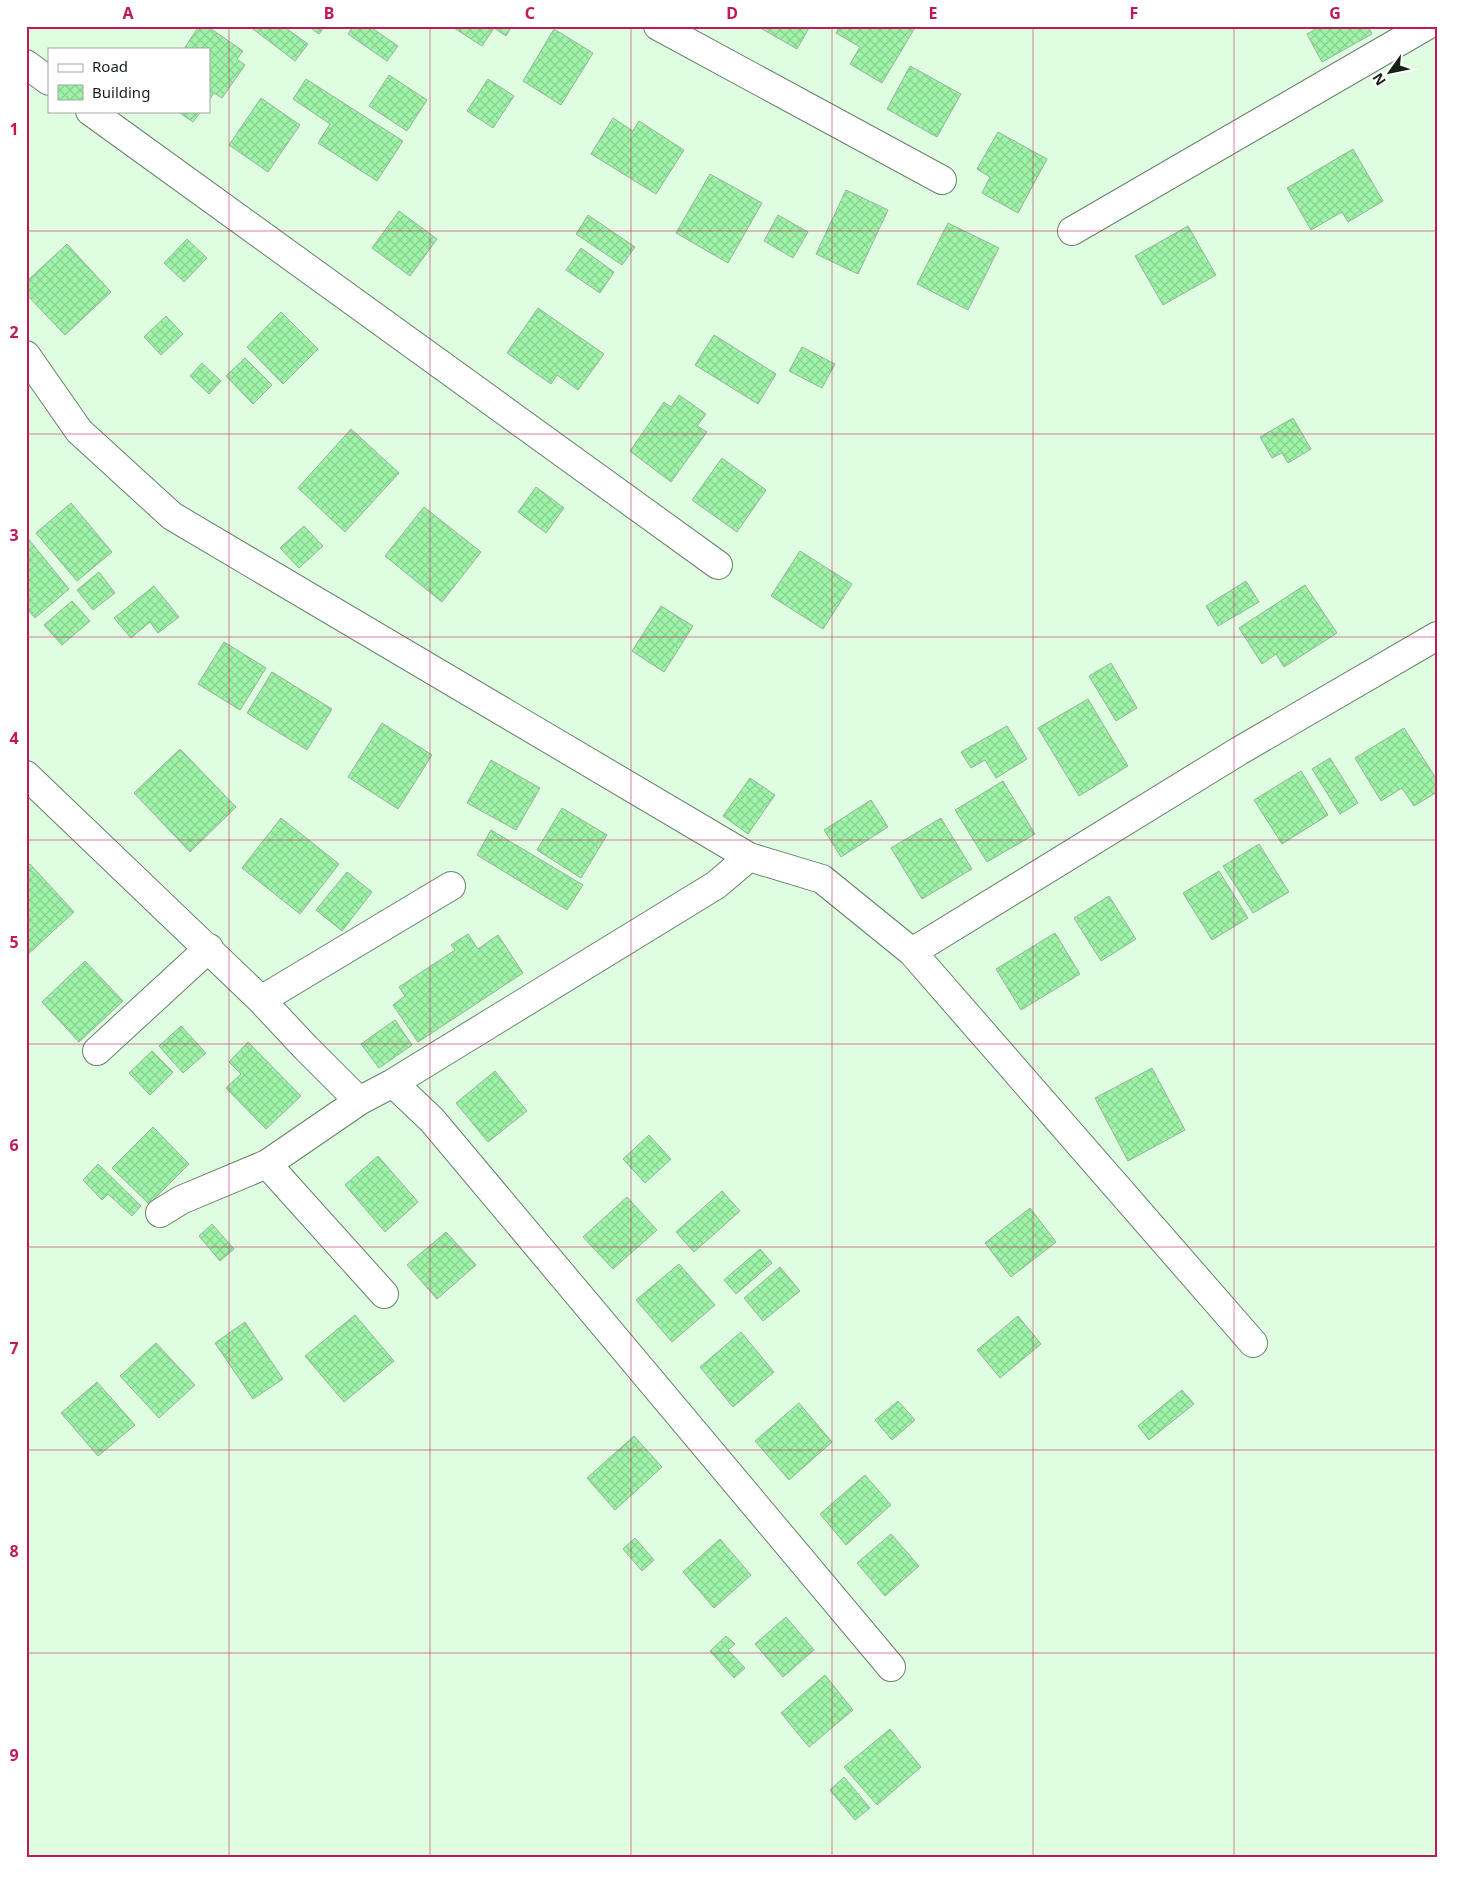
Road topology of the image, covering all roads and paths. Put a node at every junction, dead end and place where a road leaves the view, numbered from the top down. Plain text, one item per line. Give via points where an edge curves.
1 (658, 26) edge
2 (1426, 26) edge
3 (26, 64) edge
4 (48, 80) edge
5 (91, 112) edge
6 (942, 180) dead end
7 (1072, 232) dead end
8 (26, 355) edge
9 (718, 565) dead end
10 (1437, 636) edge
11 (26, 775) edge
12 (749, 856) junction
13 (451, 886) dead end
14 (209, 948) junction
15 (912, 952) junction
16 (262, 1000) junction
17 (97, 1051) dead end
18 (393, 1083) junction
19 (358, 1101) junction
20 (267, 1164) junction
21 (160, 1213) dead end
22 (384, 1294) dead end
23 (1253, 1343) dead end
24 (891, 1668) dead end

1 - 6 street
2 - 7 street
3 - 4 street
5 - 9 street
8 - 12 street via 80,431 172,516
10 - 15 street via 1238,751
11 - 14 street
12 - 15 street via 822,879
12 - 18 street via 716,885
13 - 16 street
14 - 16 street
14 - 17 street
15 - 23 street
16 - 19 street
18 - 19 street
18 - 24 street via 432,1120
19 - 20 street
20 - 21 street via 181,1200
20 - 22 street

